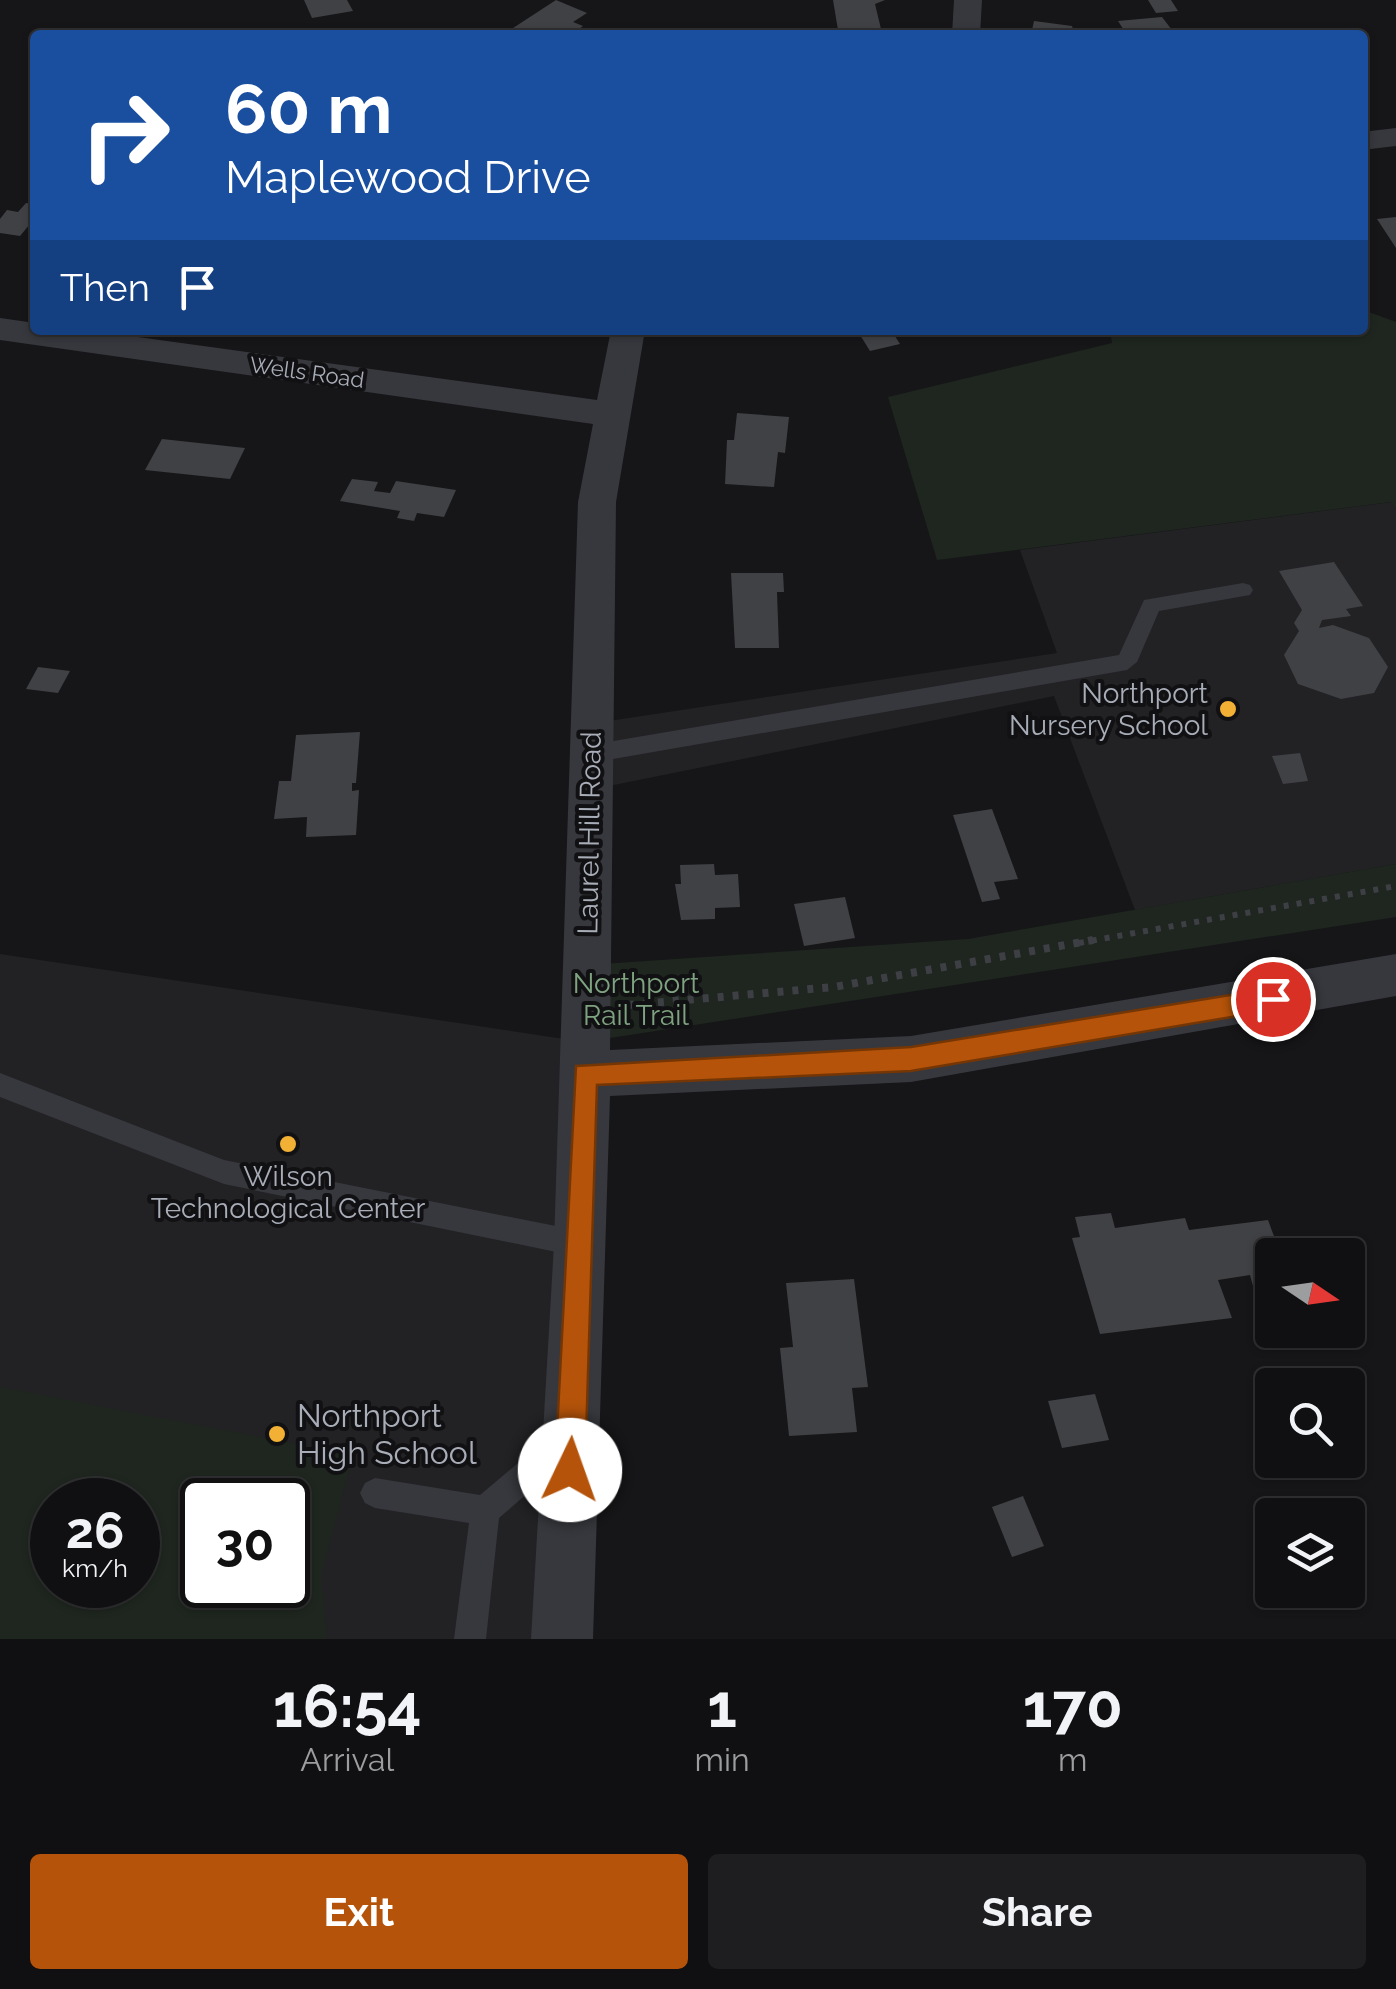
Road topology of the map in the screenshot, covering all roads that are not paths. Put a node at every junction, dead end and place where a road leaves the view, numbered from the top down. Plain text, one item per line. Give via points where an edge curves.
1 (968, 0) edge
2 (966, 30) edge
3 (1396, 136) edge
4 (1368, 139) edge
5 (0, 330) edge
6 (30, 334) edge
7 (36, 335) edge
8 (627, 335) edge
9 (615, 415) junction
10 (1243, 590) dead end
11 (590, 754) junction
12 (1396, 975) edge
13 (585, 1074) junction
14 (0, 1086) edge
15 (581, 1244) junction
16 (572, 1437) junction
17 (375, 1493) dead end
18 (485, 1511) junction
19 (470, 1639) edge
20 (562, 1639) edge

1 - 2 street
3 - 4 street
5 - 6 street, Wells Road
7 - 9 street, Wells Road
8 - 9 street, Laurel Hill Road
9 - 11 street, Laurel Hill Road via 598,502
10 - 11 lane via 1151,605 1127,662
11 - 13 street, Laurel Hill Road
12 - 13 street via 911,1059
13 - 15 street, Laurel Hill Road
14 - 15 lane via 224,1172
15 - 16 street, Laurel Hill Road
16 - 18 lane
16 - 20 street, Laurel Hill Road
17 - 18 lane
18 - 19 lane

